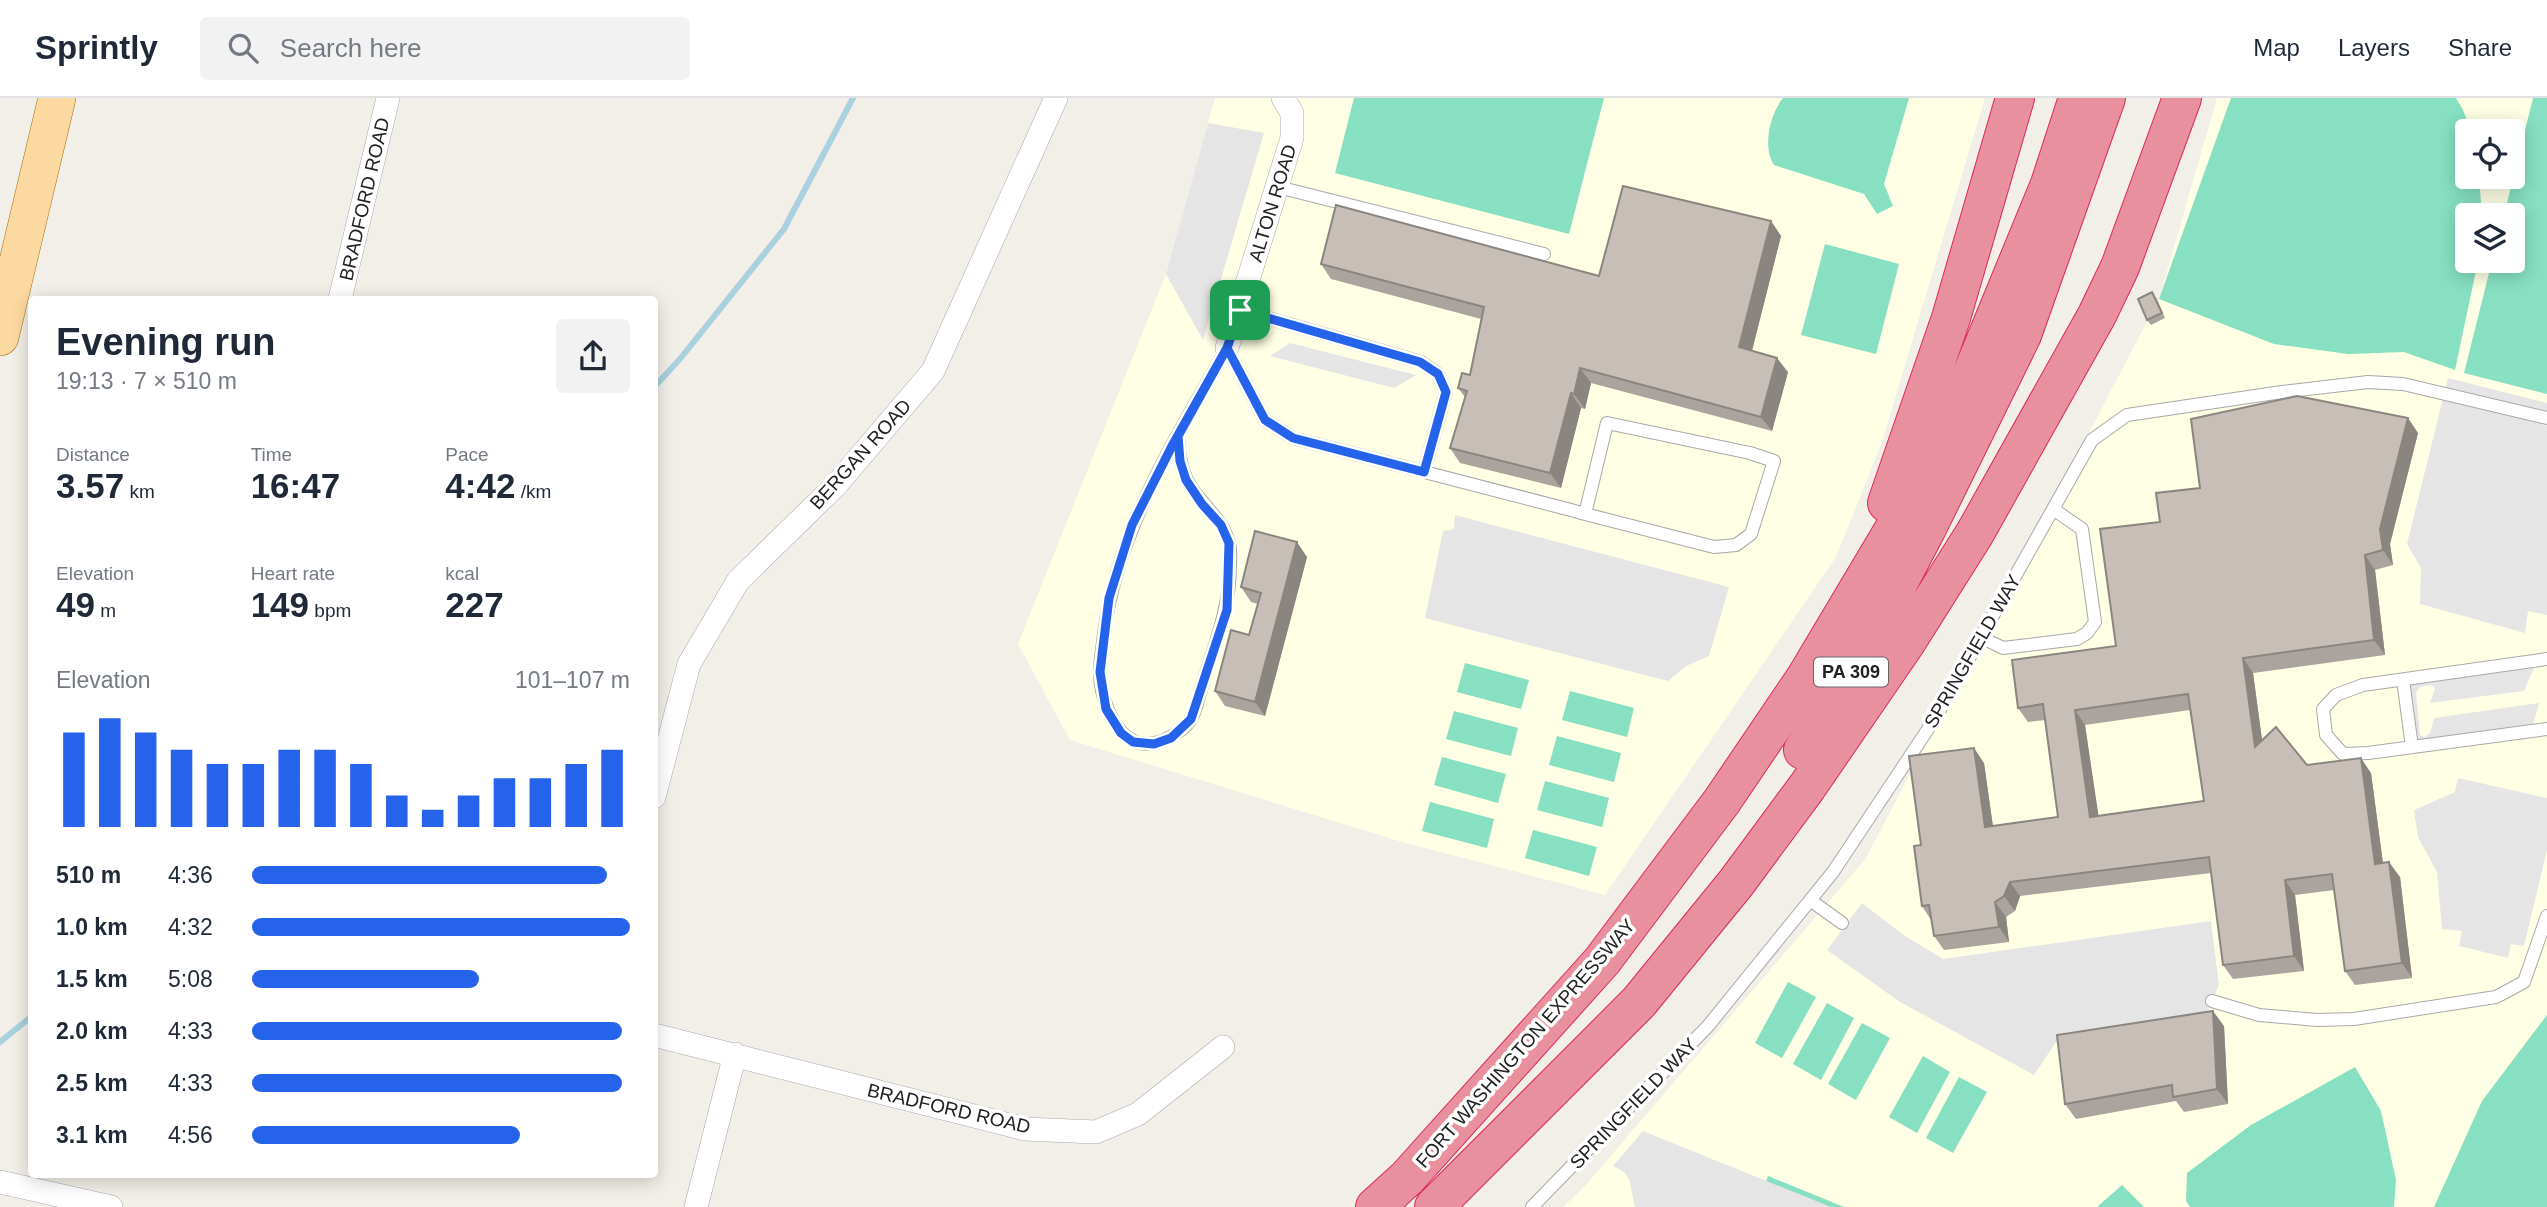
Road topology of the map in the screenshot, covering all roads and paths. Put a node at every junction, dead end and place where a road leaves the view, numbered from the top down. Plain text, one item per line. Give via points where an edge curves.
1 (57, 98) edge
2 (388, 98) edge
3 (1056, 98) edge
4 (1283, 98) edge
5 (2015, 98) edge
6 (2078, 98) edge
7 (2106, 98) edge
8 (2182, 98) edge
9 (1278, 187) junction
10 (1545, 254) dead end
11 (341, 296) edge
12 (1240, 310) junction
13 (0, 337) edge
14 (1227, 348) junction
15 (2547, 418) edge
16 (1178, 436) junction
17 (1424, 472) junction
18 (2053, 509) junction
19 (1585, 513) junction
20 (1857, 592) junction
21 (1981, 637) junction
22 (2547, 659) edge
23 (2403, 680) junction
24 (2547, 729) edge
25 (2412, 747) junction
26 (658, 782) edge
27 (1810, 900) junction
28 (2547, 916) edge
29 (1842, 923) dead end
30 (2213, 1002) dead end
31 (658, 1036) edge
32 (1223, 1047) dead end
33 (735, 1055) junction
34 (1470, 1171) junction
35 (0, 1182) edge
36 (101, 1206) edge
37 (696, 1207) edge
38 (1375, 1207) edge
39 (1434, 1207) edge
40 (1532, 1207) edge

1 - 13 main road
2 - 11 street, BRADFORD ROAD
3 - 26 street, BERGAN ROAD via 933,371 836,485 738,581 689,664
4 - 9 street, ALTON ROAD via 1292,113 1293,138
5 - 20 highway via 1951,318
6 - 20 highway, FORT WASHINGTON EXPRESSWAY / PA 309 via 2050,184 1955,415
7 - 34 highway, PA 309 via 2022,335 1856,664 1749,837 1634,987
8 - 34 highway via 2125,254 2097,315 1975,533 1905,644 1736,883 1639,1002
9 - 10 lane
9 - 12 street, ALTON ROAD
12 - 14 street, ALTON ROAD
12 - 17 lane via 1420,362 1438,374 1446,392
14 - 16 lane
14 - 17 lane via 1265,420 1293,438
15 - 18 lane, SPRINGFIELD WAY via 2403,384 2368,382 2127,415 2092,440
16 - 16 lane via 1128,537 1109,598 1100,672 1106,709 1121,733 1133,742 1154,744 1171,738 1191,719 1227,610 1229,543 1221,525 1186,480
17 - 19 lane
18 - 21 lane, SPRINGFIELD WAY
18 - 21 lane via 2082,529 2095,622 2077,639 2003,648
19 - 19 lane via 1714,547 1737,545 1751,534 1774,461 1607,424
20 - 38 highway, FORT WASHINGTON EXPRESSWAY / PA 309 via 1722,801 1602,961 1407,1178
21 - 27 lane, SPRINGFIELD WAY via 1934,720
22 - 23 lane
23 - 25 lane
23 - 25 lane via 2363,685 2336,695 2323,709 2326,735 2343,754
24 - 25 lane
27 - 29 lane
27 - 40 lane, SPRINGFIELD WAY via 1708,1026
28 - 30 lane via 2524,982 2496,997 2354,1019 2318,1020 2259,1015
31 - 33 street, BRADFORD ROAD
32 - 33 street, BRADFORD ROAD via 1138,1114 1096,1132 1025,1129
33 - 37 street
34 - 39 highway, PA 309
35 - 36 street

